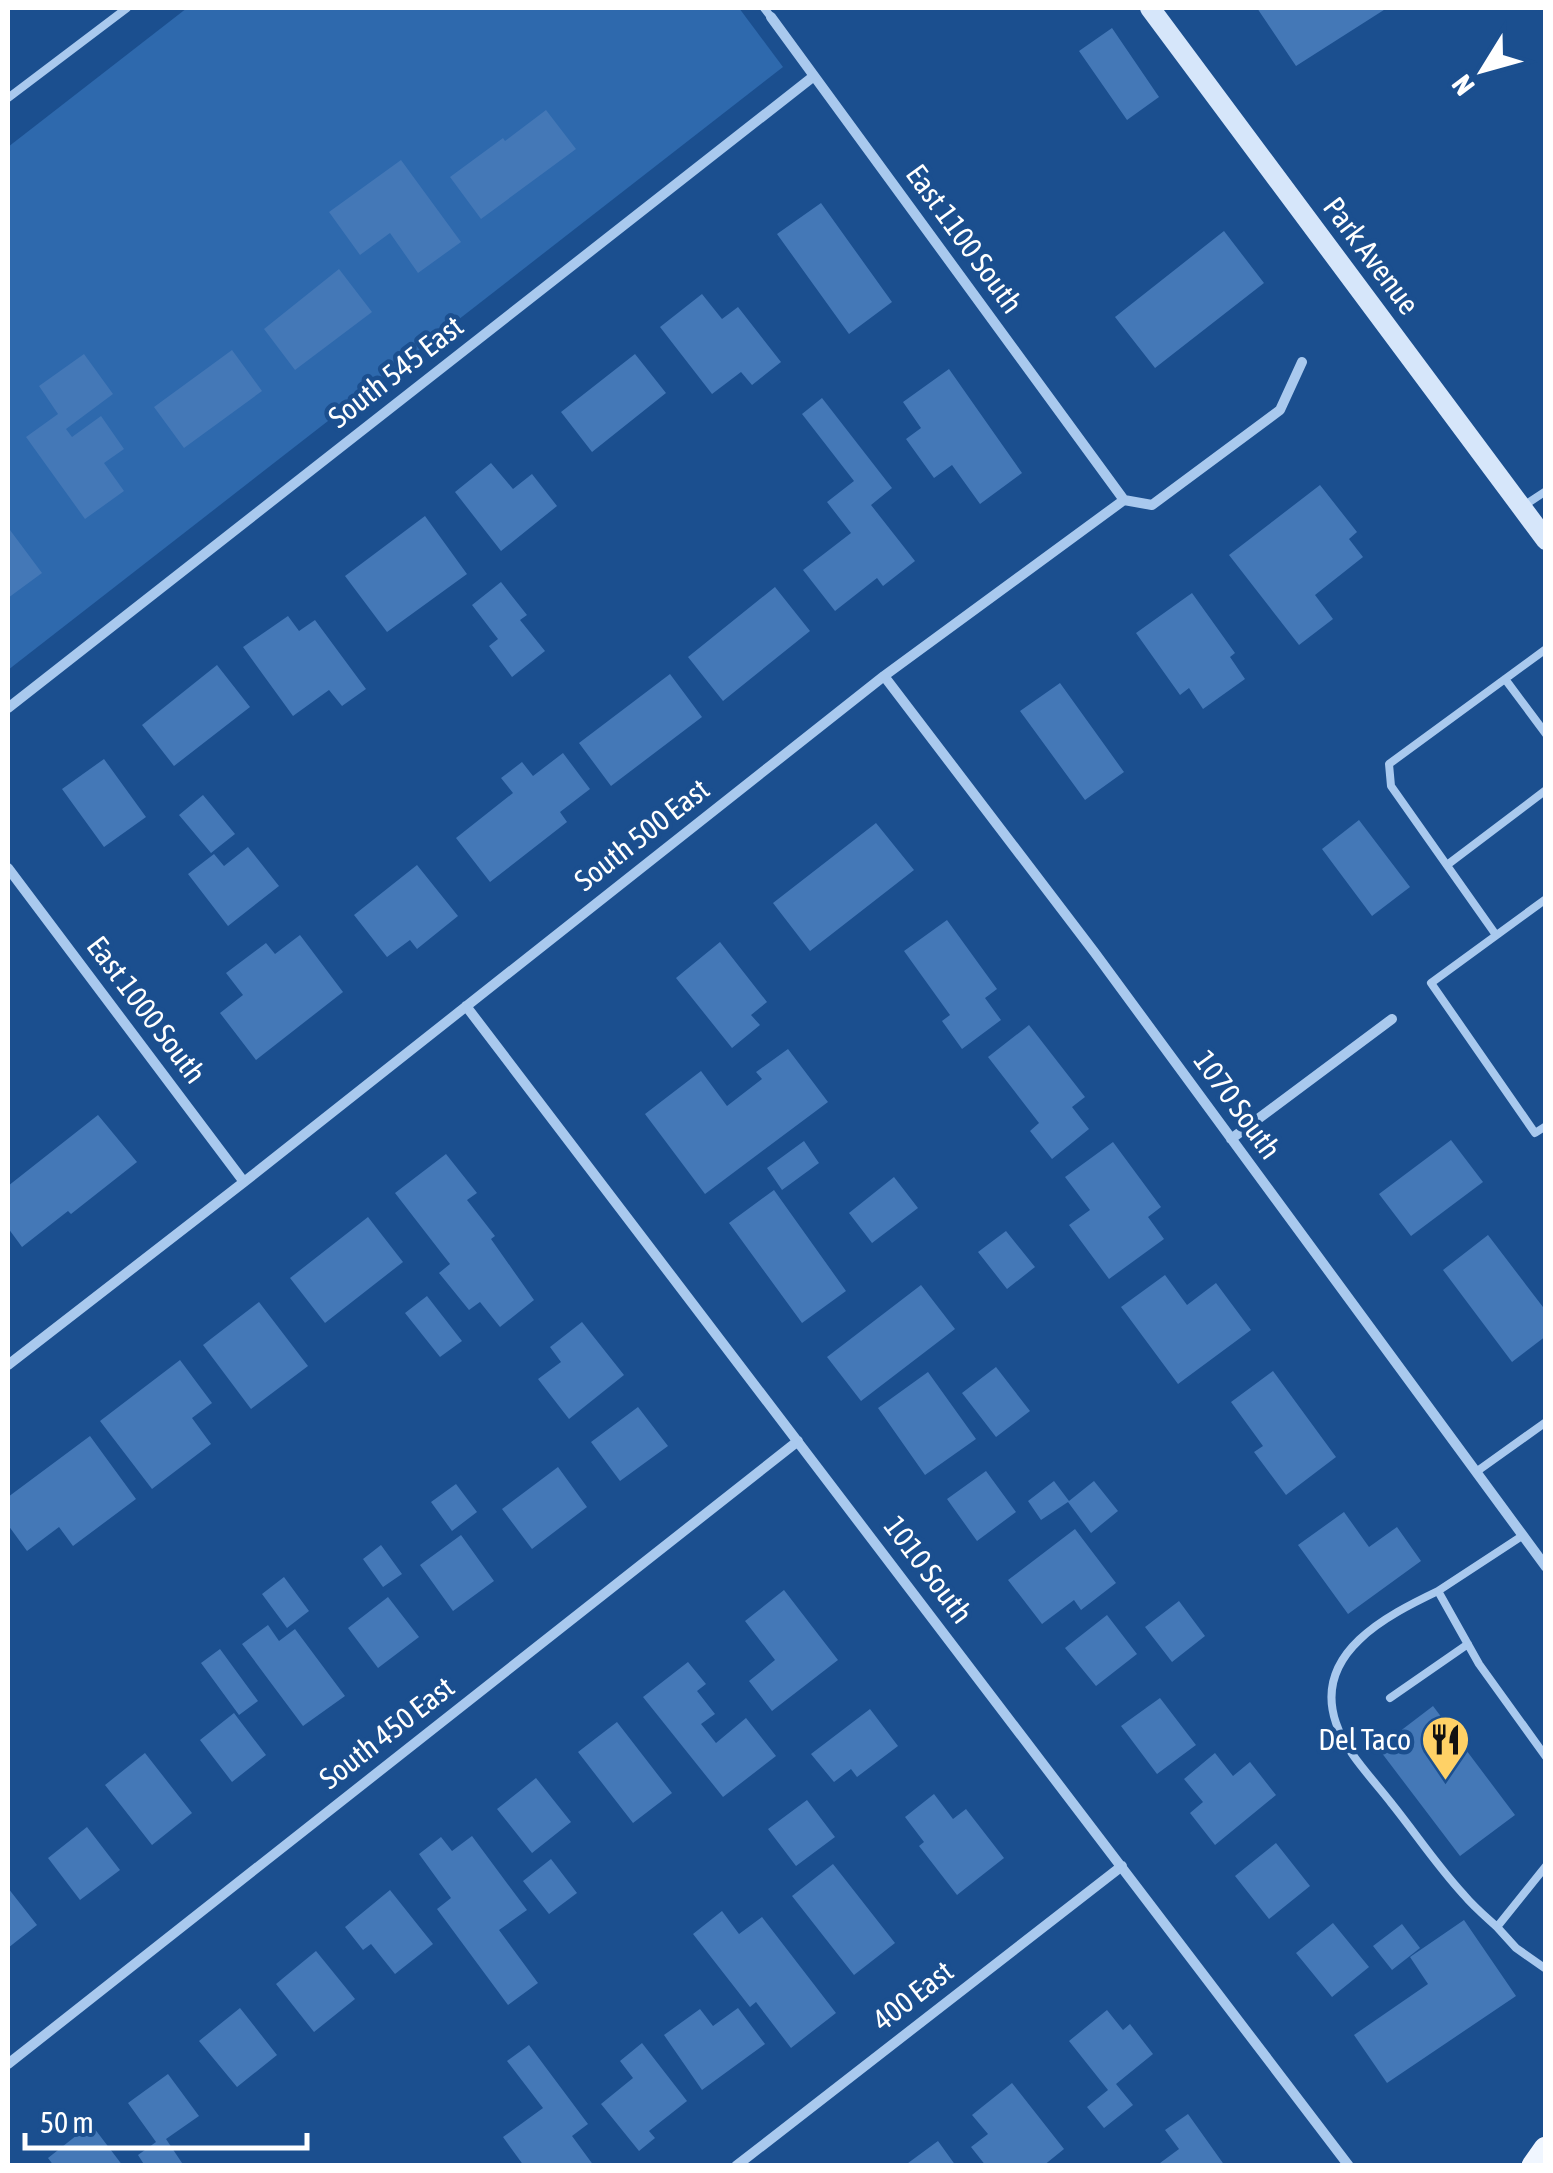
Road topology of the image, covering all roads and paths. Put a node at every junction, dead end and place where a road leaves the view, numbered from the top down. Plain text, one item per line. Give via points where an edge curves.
1 (127, 8) edge
2 (1150, 8) edge
3 (767, 12) edge
4 (814, 76) junction
5 (8, 98) edge
6 (1302, 362) dead end
7 (1546, 491) edge
8 (1124, 500) junction
9 (1521, 508) junction
10 (1546, 540) edge
11 (1546, 650) edge
12 (884, 676) junction
13 (1505, 679) junction
14 (8, 708) edge
15 (1546, 734) edge
16 (1546, 790) edge
17 (1447, 865) junction
18 (8, 868) edge
19 (1546, 899) edge
20 (1496, 935) junction
21 (466, 1006) junction
22 (1392, 1019) dead end
23 (1546, 1126) edge
24 (1232, 1139) junction
25 (244, 1182) junction
26 (8, 1365) edge
27 (1546, 1422) edge
28 (798, 1441) junction
29 (1476, 1472) junction
30 (1522, 1536) junction
31 (1546, 1567) edge
32 (1438, 1591) junction
33 (1468, 1644) junction
34 (1390, 1698) dead end
35 (1546, 1756) edge
36 (1122, 1866) junction
37 (1546, 1866) edge
38 (1497, 1927) junction
39 (1546, 1969) edge
40 (8, 2064) edge
41 (1546, 2149) edge
42 (736, 2166) edge
43 (1349, 2166) edge
44 (1534, 2166) edge

1 - 5 lane
2 - 9 street, Park Avenue
3 - 4 street, East 1100 South
4 - 8 street, East 1100 South
4 - 14 street, South 545 East
6 - 8 street, South 500 East via 1280,410 1152,504
7 - 9 lane
8 - 12 street, South 500 East
9 - 10 street, Park Avenue
11 - 13 lane
12 - 21 street, South 500 East
12 - 24 street, 1070 South
13 - 15 lane
13 - 17 lane via 1389,764 1390,786
16 - 17 lane
17 - 20 lane
18 - 25 street, East 1000 South
19 - 20 lane
20 - 23 lane via 1431,984 1535,1134
21 - 25 street, South 500 East
21 - 28 street, 1010 South
22 - 24 street
24 - 29 street, 1070 South
25 - 26 street, South 500 East
27 - 29 lane
28 - 36 street, 1010 South
28 - 40 street, South 450 East
29 - 30 street, 1070 South
30 - 31 street, 1070 South
30 - 32 lane
32 - 33 lane
32 - 38 lane via 1397,1611 1348,1650 1336,1674 1336,1722 1452,1881
33 - 34 lane
33 - 35 lane
36 - 42 street, 400 East
36 - 43 street, 1010 South
37 - 38 lane
38 - 39 lane
41 - 44 main road

